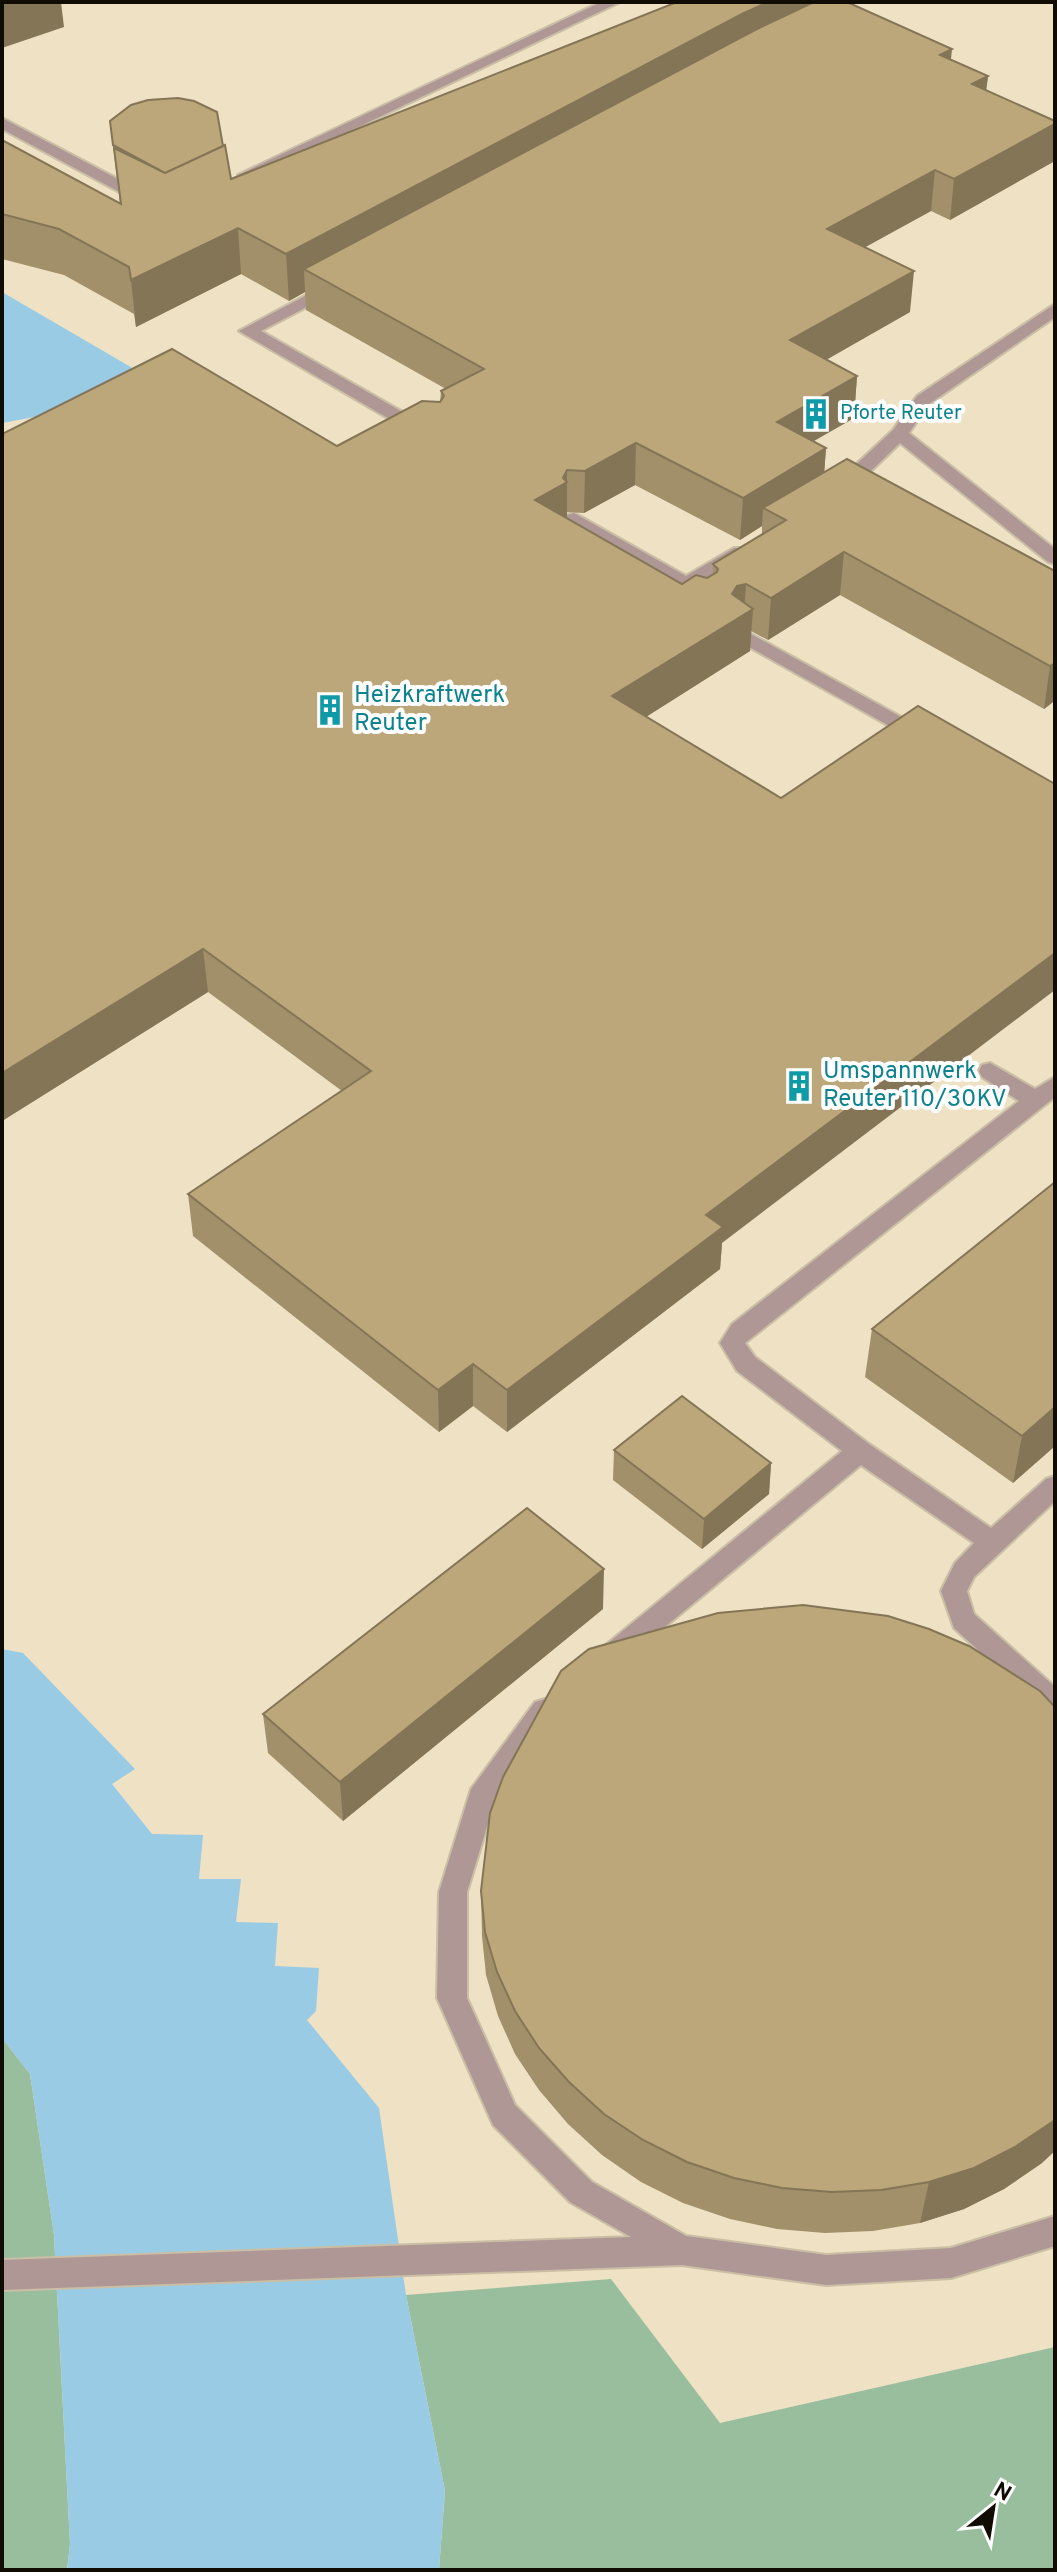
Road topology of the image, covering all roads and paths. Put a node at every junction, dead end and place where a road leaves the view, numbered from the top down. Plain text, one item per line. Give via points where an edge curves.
1 (613, 2) edge
2 (2, 123) edge
3 (237, 179) edge
4 (155, 205) edge
5 (345, 279) edge
6 (1055, 309) edge
7 (899, 434) junction
8 (433, 438) edge
9 (825, 501) edge
10 (574, 519) edge
11 (763, 539) edge
12 (1055, 558) edge
13 (686, 584) junction
14 (703, 612) edge
15 (742, 635) edge
16 (944, 744) edge
17 (990, 1071) dead end
18 (1045, 1093) edge
19 (860, 1451) junction
20 (1055, 1486) edge
21 (992, 1542) junction
22 (593, 1671) edge
23 (568, 1691) edge
24 (1055, 1704) edge
25 (1055, 2231) edge
26 (682, 2250) junction
27 (6, 2275) edge

1 - 3 street
2 - 4 street
5 - 8 street via 248,331
6 - 7 street via 923,400
7 - 9 street
7 - 12 street
10 - 13 street
11 - 13 street
13 - 14 street via 695,608
15 - 16 street via 914,734
17 - 18 street
18 - 19 street via 741,1330 732,1343 746,1364
19 - 21 street
19 - 22 street
20 - 21 street
21 - 24 street via 964,1570 954,1591 963,1620
23 - 26 street via 544,1711 485,1789 453,1892 452,1998 504,2115 581,2192
25 - 26 street via 951,2263 826,2270
26 - 27 street

